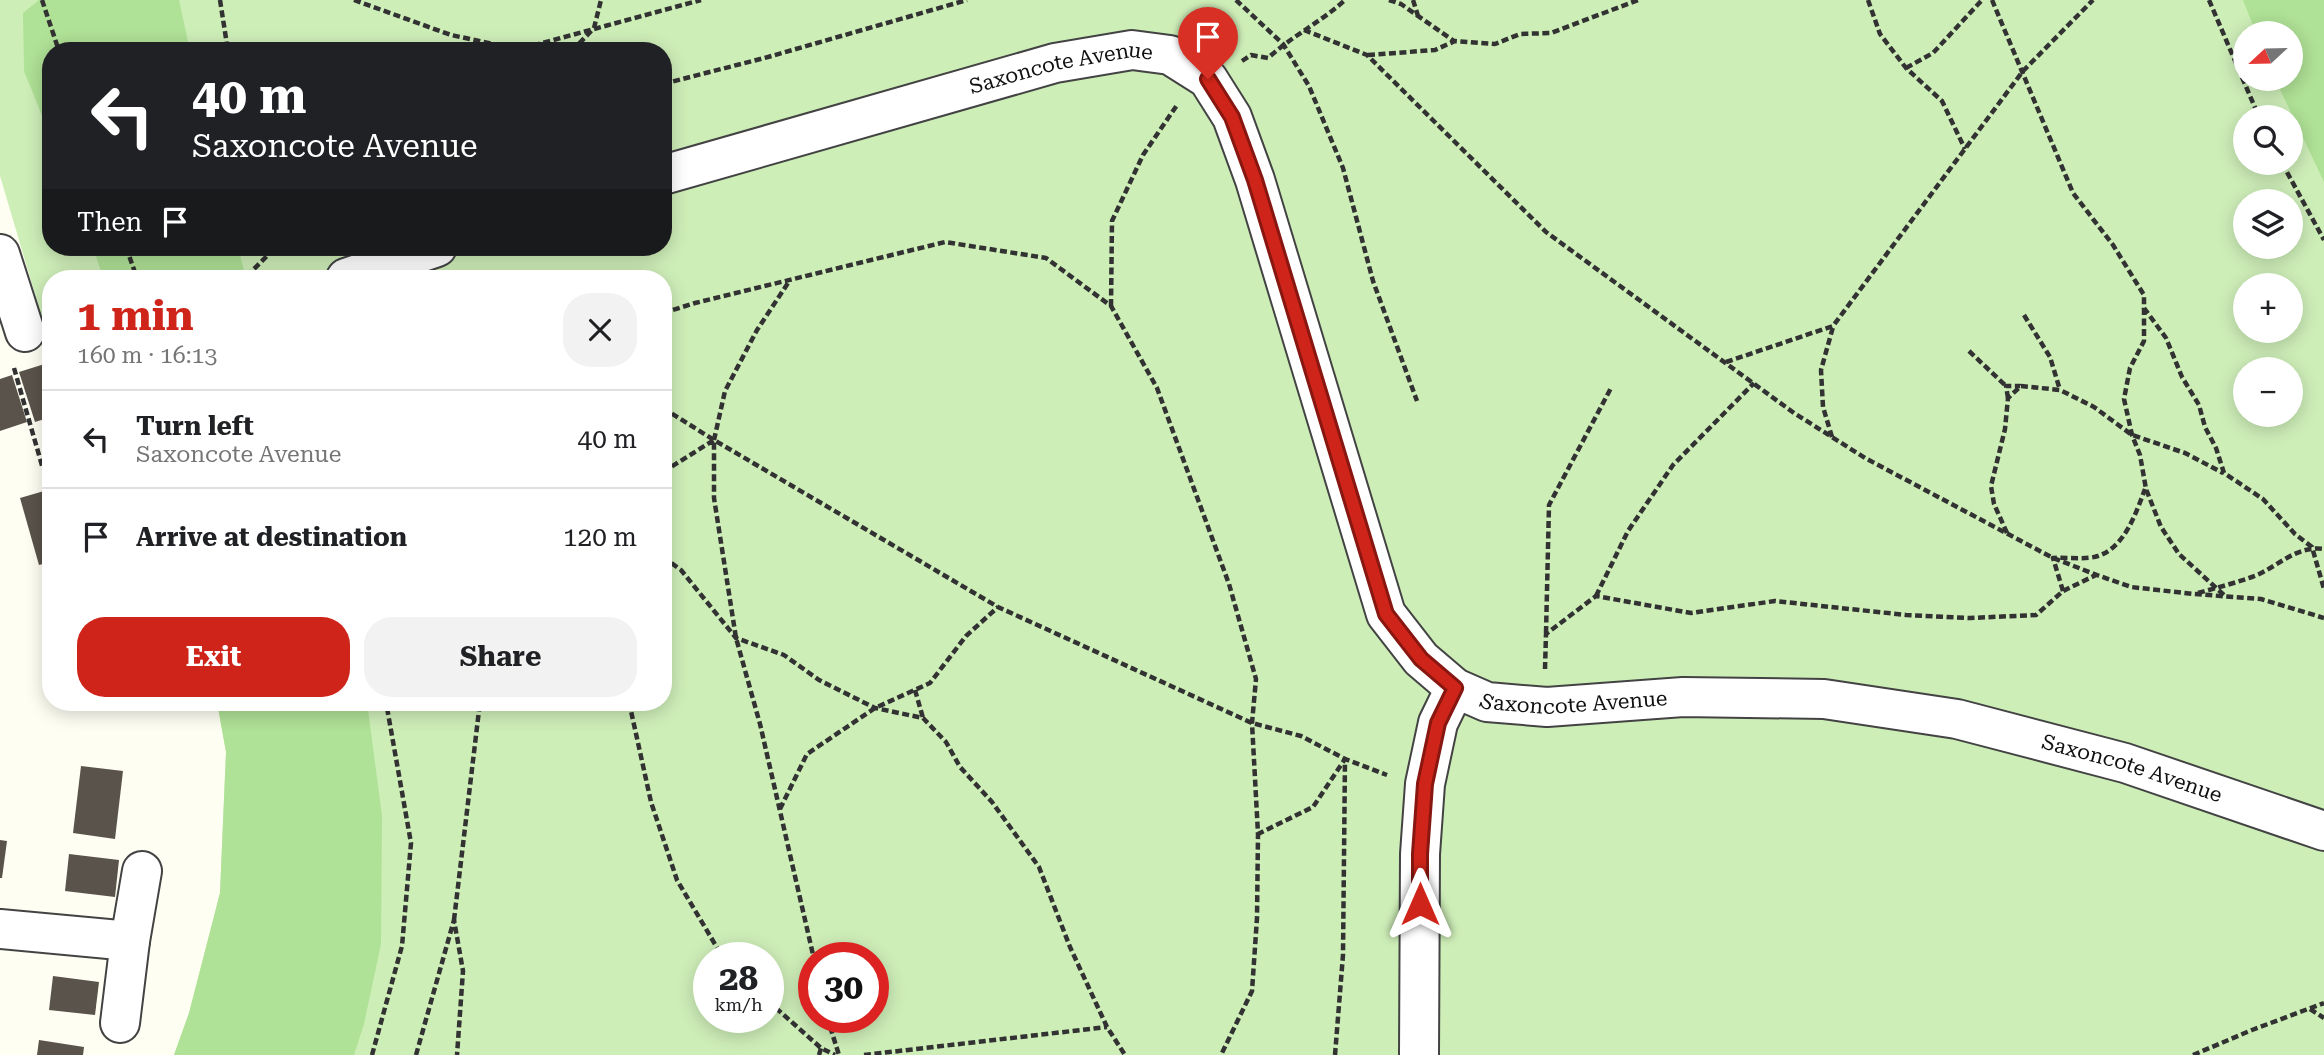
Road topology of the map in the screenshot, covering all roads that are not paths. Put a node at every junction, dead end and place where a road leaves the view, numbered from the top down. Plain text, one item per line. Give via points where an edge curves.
1 (672, 172) edge
2 (0, 254) edge
3 (411, 256) edge
4 (369, 270) edge
5 (20, 331) edge
6 (1455, 688) junction
7 (2324, 831) edge
8 (142, 871) dead end
9 (0, 929) edge
10 (130, 941) junction
11 (120, 1023) dead end
12 (1419, 1055) edge

1 - 6 street, Saxoncote Avenue via 1094,56 1132,50 1170,55 1208,79 1232,117 1255,180 1386,614 1421,659
2 - 5 street
3 - 4 street
6 - 7 street, Saxoncote Avenue via 1487,702 1547,707 1683,697 1824,699 1957,719 2125,763
6 - 12 street via 1438,723 1425,784
8 - 10 street
9 - 10 street
10 - 11 street

